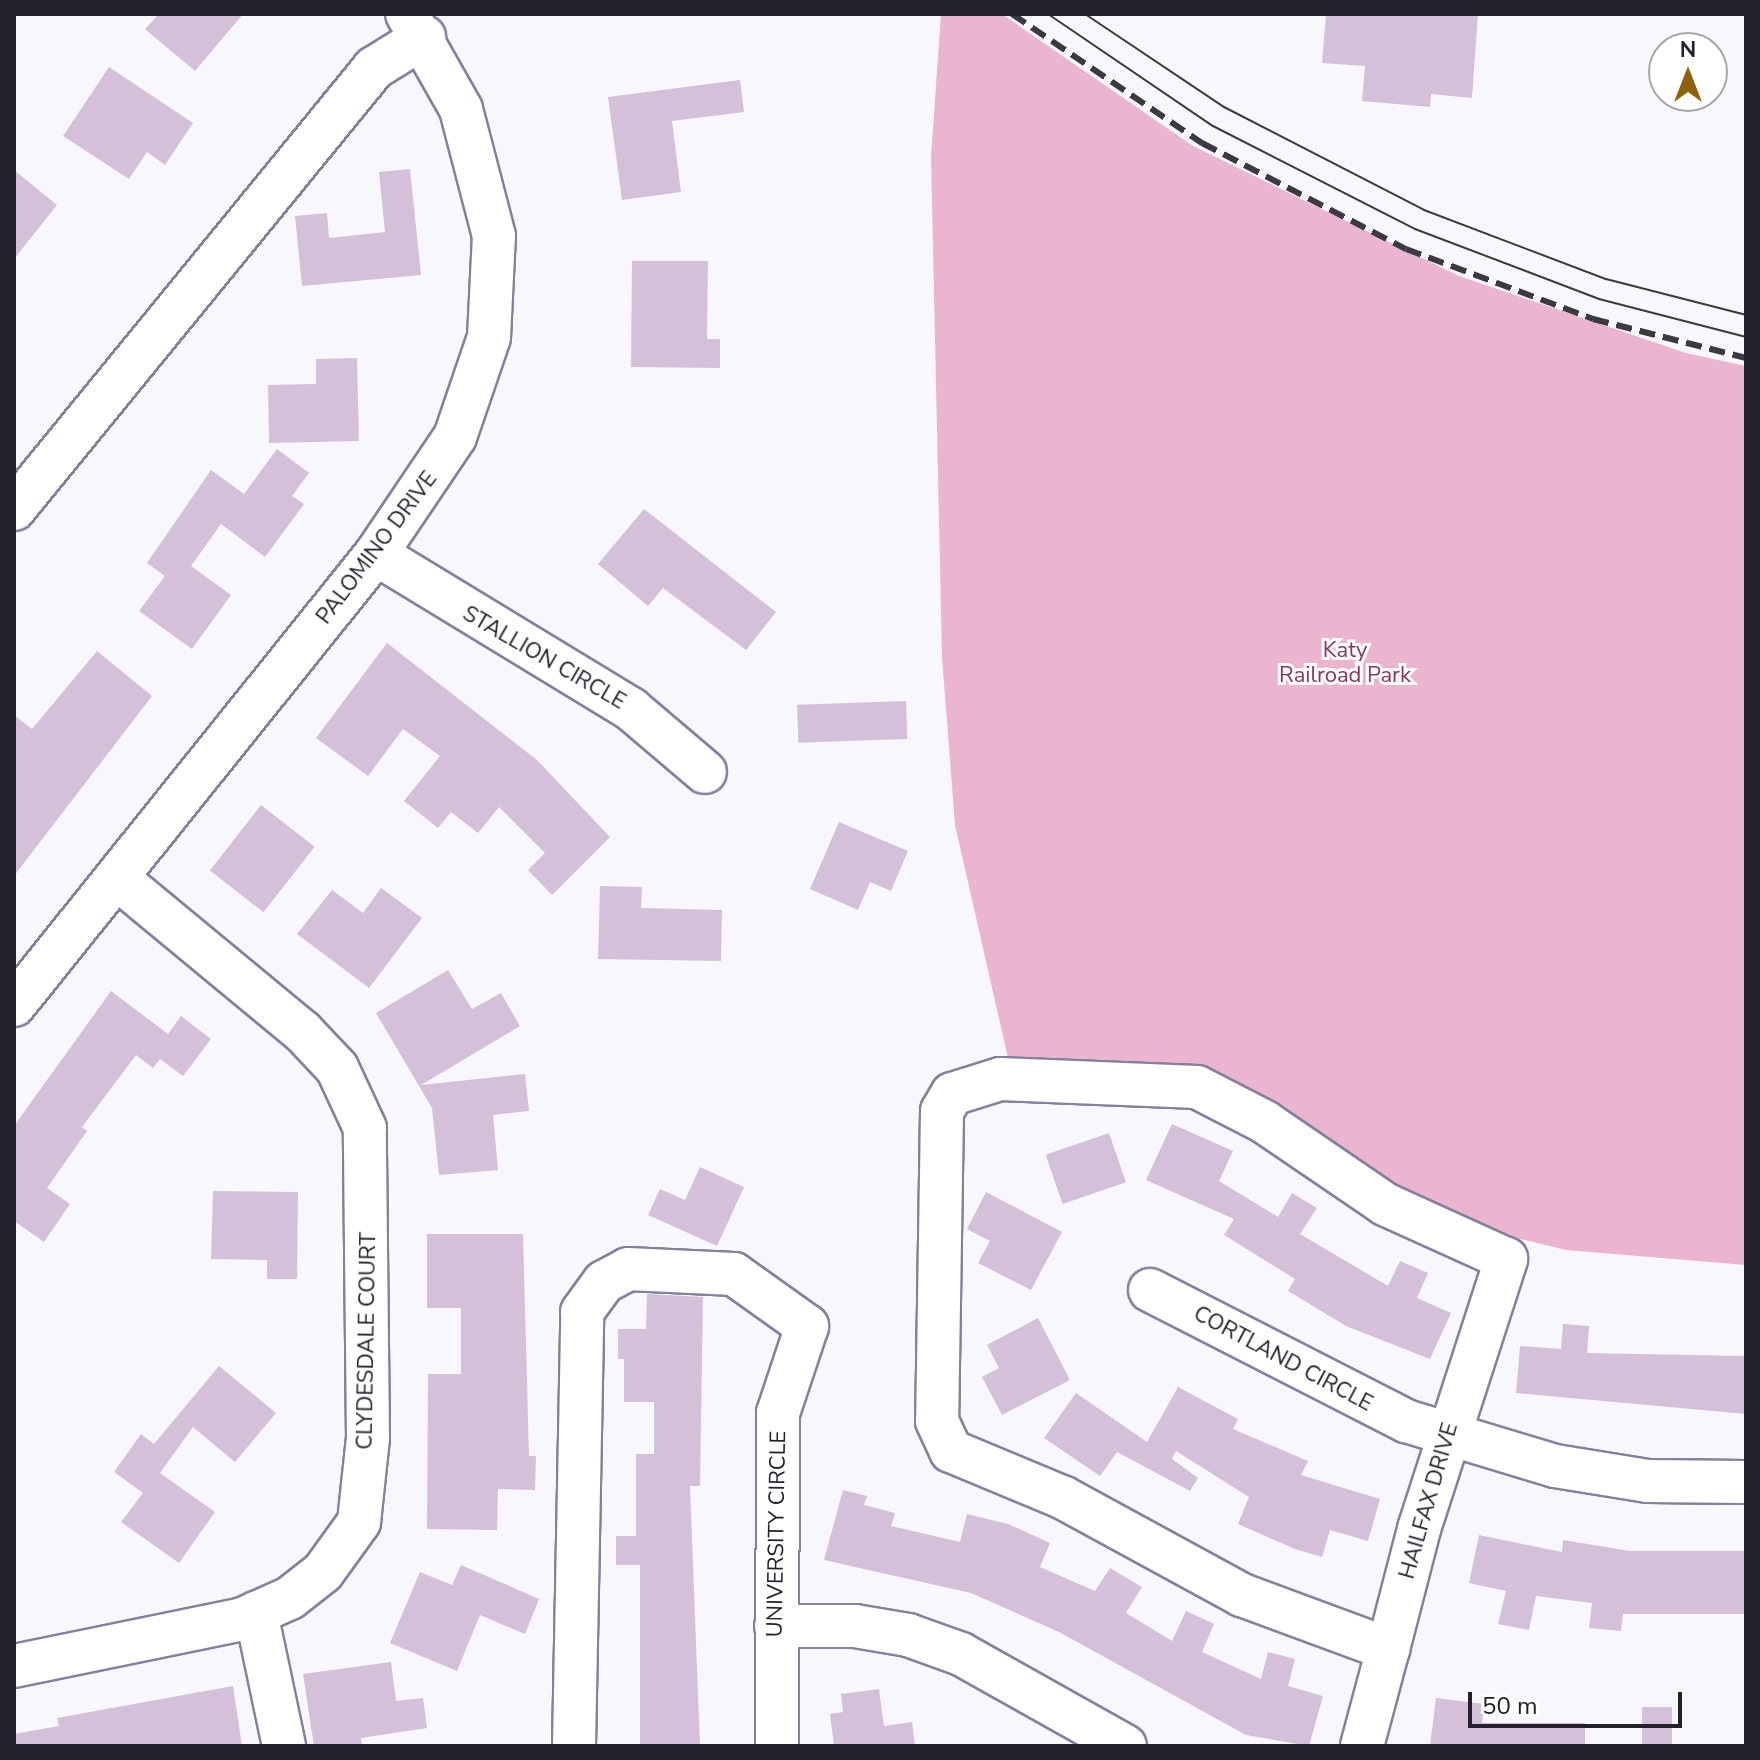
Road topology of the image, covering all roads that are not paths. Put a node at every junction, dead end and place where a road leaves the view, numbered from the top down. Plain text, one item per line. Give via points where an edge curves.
1 (415, 26) edge
2 (14, 509) edge
3 (376, 554) junction
4 (705, 772) dead end
5 (118, 879) junction
6 (14, 1005) edge
7 (1150, 1290) dead end
8 (1448, 1435) junction
9 (1746, 1482) edge
10 (256, 1613) junction
11 (776, 1626) junction
12 (1388, 1649) junction
13 (14, 1666) edge
14 (284, 1746) edge
15 (574, 1746) edge
16 (777, 1746) edge
17 (1125, 1746) edge
18 (1362, 1746) edge

1 - 2 street via 297,157
1 - 3 street, PALOMINO DRIVE via 461,109 483,174 494,236 494,291 482,367 455,437
3 - 4 street, STALLION CIRCLE via 631,709
3 - 5 street, PALOMINO DRIVE
5 - 6 street, PALOMINO DRIVE
5 - 10 street, CLYDESDALE COURT via 303,1032 337,1068 365,1128 368,1438 359,1522 323,1572 290,1598
7 - 8 street, CORTLAND CIRCLE via 1228,1327 1315,1380
8 - 9 street, CORTLAND CIRCLE via 1586,1471 1648,1481
8 - 12 street, HAILFAX DRIVE
8 - 12 street, HAILFAX DRIVE via 1506,1259 1385,1204 1265,1122 1197,1087 1000,1079 952,1094 942,1111 937,1421 951,1451 1064,1498 1242,1595
10 - 13 street, CLYDESDALE COURT
10 - 14 street
11 - 15 street, UNIVERSITY CIRCLE via 778,1413 807,1326 734,1274 628,1269 604,1282 582,1312
11 - 16 street, UNIVERSITY CIRCLE
11 - 17 street via 855,1626 908,1635 961,1654
12 - 18 street, HAILFAX DRIVE

